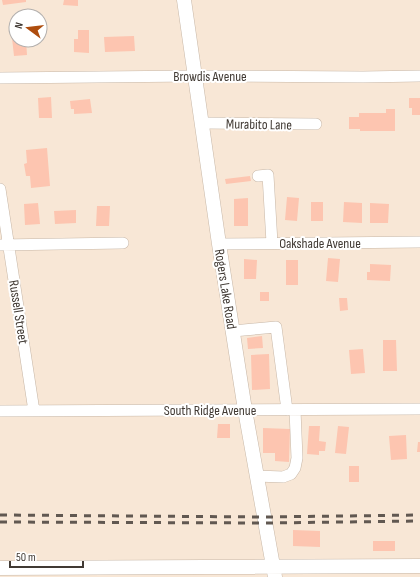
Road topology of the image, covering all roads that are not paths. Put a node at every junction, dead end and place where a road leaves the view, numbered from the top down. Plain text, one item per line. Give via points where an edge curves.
1 (184, 0) edge
2 (195, 76) junction
3 (420, 76) edge
4 (0, 78) edge
5 (201, 123) junction
6 (316, 124) dead end
7 (258, 176) dead end
8 (0, 189) edge
9 (420, 242) edge
10 (123, 243) dead end
11 (272, 243) junction
12 (220, 244) junction
13 (4, 246) edge
14 (233, 331) junction
15 (420, 409) edge
16 (245, 410) junction
17 (291, 410) junction
18 (0, 411) edge
19 (34, 411) junction
20 (256, 476) junction
21 (420, 566) edge
22 (0, 568) edge
23 (274, 572) edge
24 (361, 572) edge

1 - 2 main road, Rogers Lake Road
2 - 3 street, Browdis Avenue
2 - 4 street, Browdis Avenue
2 - 5 main road, Rogers Lake Road
5 - 6 street, Murabito Lane
5 - 12 main road, Rogers Lake Road
7 - 11 street via 268,175
8 - 13 street, Russell Street
9 - 11 street, Oakshade Avenue
10 - 13 street
11 - 12 street, Oakshade Avenue
12 - 14 main road, Rogers Lake Road
13 - 19 street, Russell Street
14 - 16 main road, Rogers Lake Road
14 - 17 street via 276,327
15 - 17 street, South Ridge Avenue
16 - 17 street, South Ridge Avenue
16 - 19 street, South Ridge Avenue
16 - 20 main road, Rogers Lake Road
17 - 20 street via 297,458 295,468 284,477
18 - 19 street, South Ridge Avenue
20 - 23 main road, Rogers Lake Road
21 - 24 main road
22 - 23 main road via 204,568
23 - 24 main road

